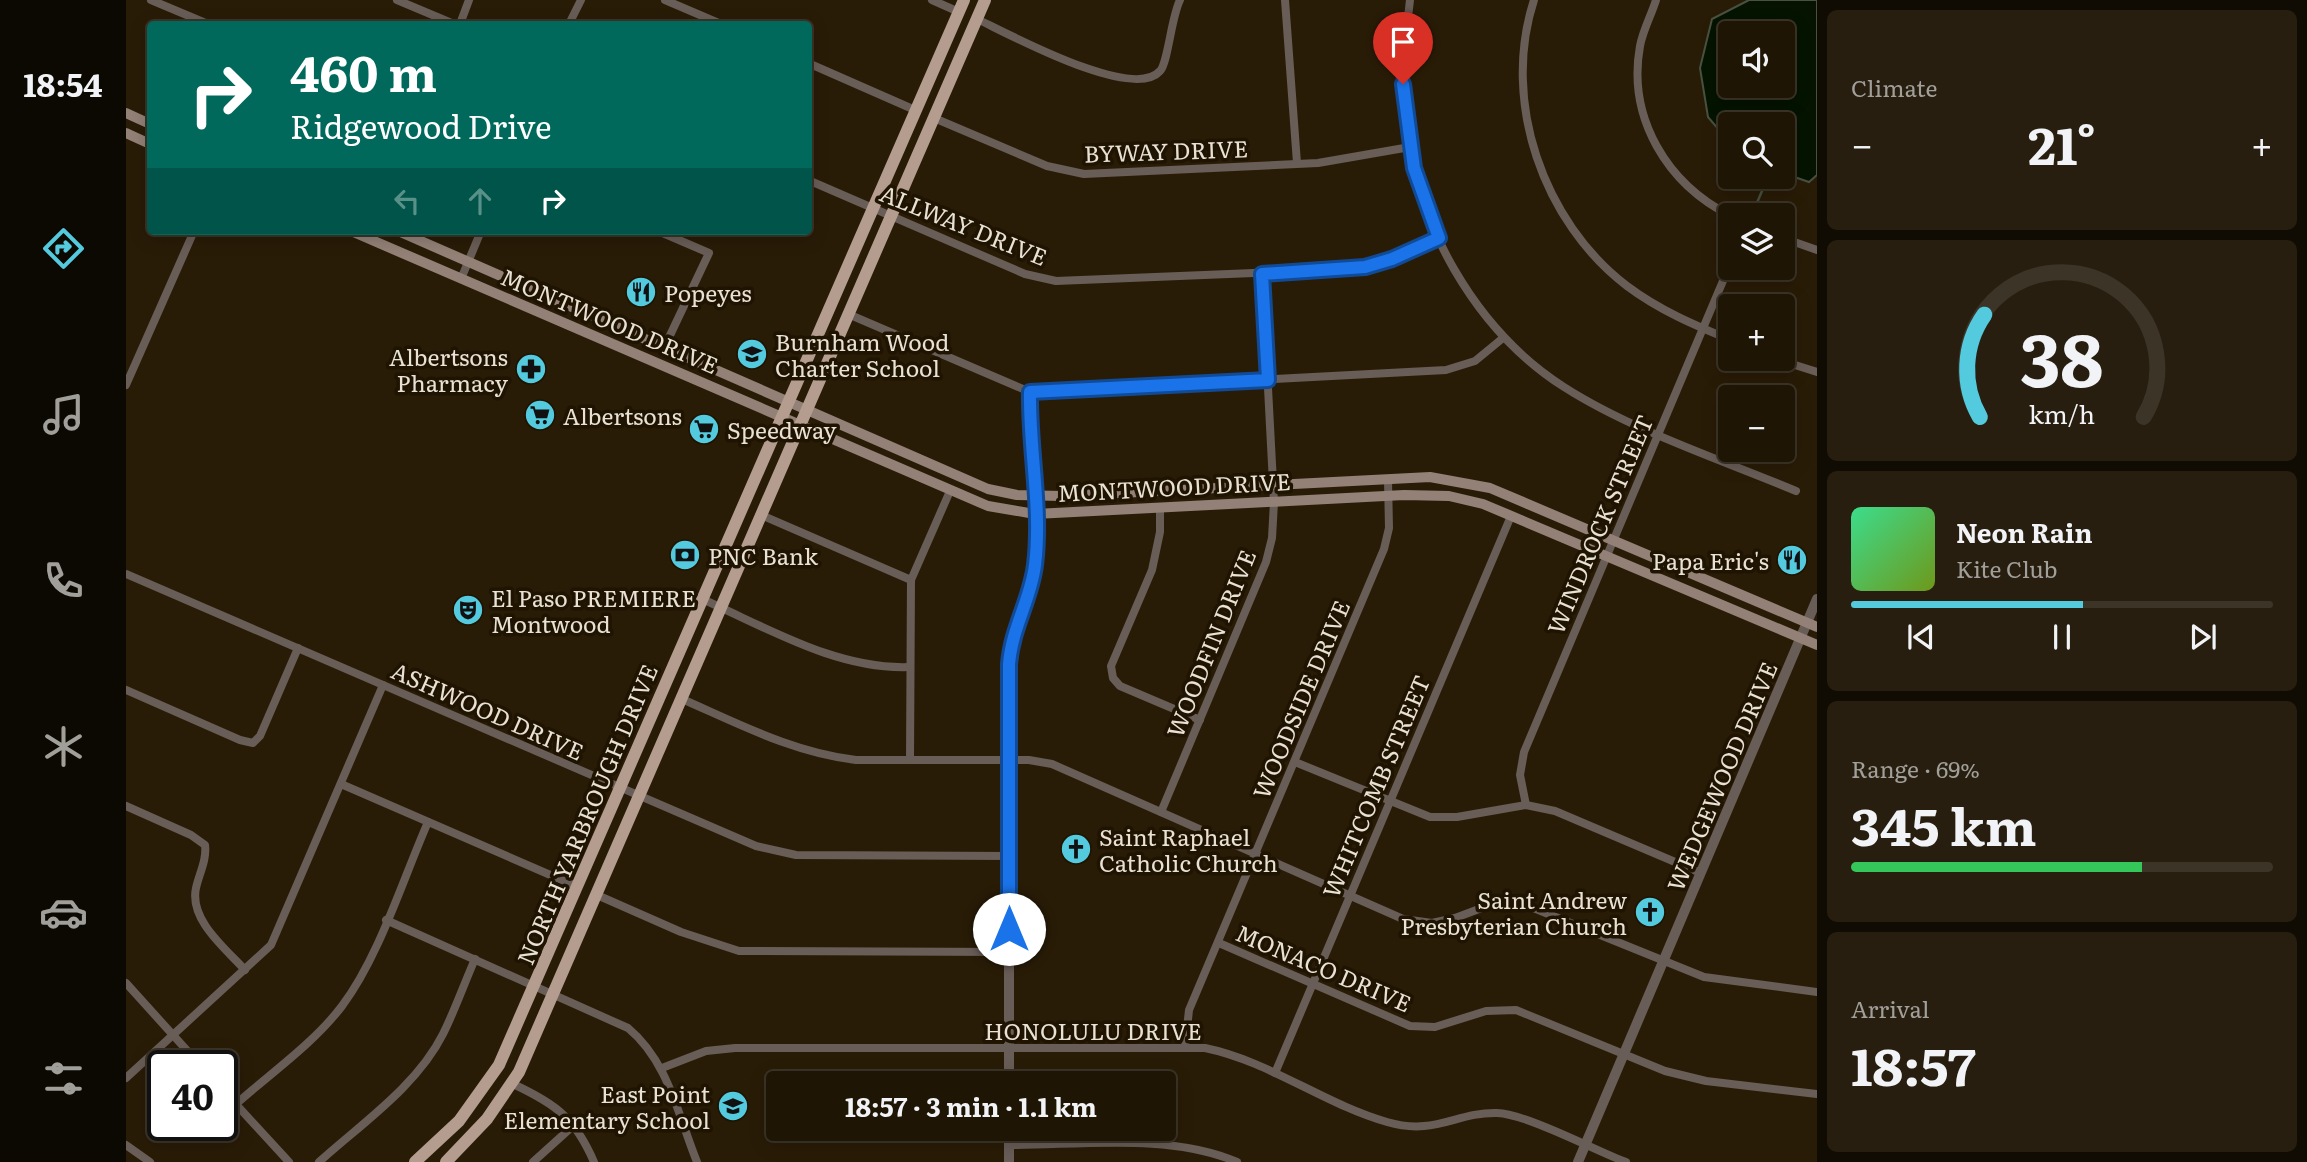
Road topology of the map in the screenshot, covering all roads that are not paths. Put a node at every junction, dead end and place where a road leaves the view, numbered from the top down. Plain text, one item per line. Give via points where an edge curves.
1 (151, 0) edge
2 (397, 0) edge
3 (469, 0) edge
4 (580, 0) edge
5 (665, 0) edge
6 (932, 0) edge
7 (985, 0) edge
8 (1180, 0) edge
9 (1285, 0) edge
10 (1410, 0) edge
11 (1535, 0) edge
12 (1656, 0) edge
13 (961, 6) edge
14 (977, 19) junction
15 (201, 21) edge
16 (447, 21) edge
17 (461, 21) edge
18 (570, 21) edge
19 (714, 21) edge
20 (812, 65) edge
21 (915, 110) junction
22 (126, 113) edge
23 (934, 118) junction
24 (147, 123) edge
25 (127, 138) edge
26 (147, 143) edge
27 (1410, 147) junction
28 (1297, 163) junction
29 (812, 182) edge
30 (873, 208) junction
31 (1718, 208) edge
32 (891, 215) junction
33 (192, 235) edge
34 (360, 235) edge
35 (407, 235) edge
36 (479, 235) edge
37 (667, 235) edge
38 (1439, 238) junction
39 (1795, 242) edge
40 (1817, 250) edge
41 (468, 262) junction
42 (1262, 274) junction
43 (461, 279) junction
44 (1723, 280) edge
45 (848, 314) junction
46 (1703, 328) junction
47 (1718, 334) edge
48 (1503, 338) junction
49 (664, 348) junction
50 (1795, 365) edge
51 (1817, 372) edge
52 (1268, 380) junction
53 (126, 385) edge
54 (1030, 392) junction
55 (790, 402) junction
56 (807, 410) junction
57 (783, 418) junction
58 (800, 425) junction
59 (1659, 433) junction
60 (1388, 480) junction
61 (1274, 484) junction
62 (950, 491) junction
63 (1796, 491) dead end
64 (1035, 497) junction
65 (1389, 497) junction
66 (1274, 502) junction
67 (1160, 508) junction
68 (1035, 514) junction
69 (761, 515) junction
70 (1511, 516) junction
71 (1614, 540) junction
72 (1607, 556) junction
73 (126, 574) edge
74 (1703, 578) junction
75 (911, 580) junction
76 (1697, 594) junction
77 (702, 599) junction
78 (1817, 599) edge
79 (721, 607) junction
80 (1812, 624) edge
81 (1800, 637) junction
82 (1817, 645) edge
83 (298, 648) junction
84 (910, 667) junction
85 (383, 685) junction
86 (126, 690) edge
87 (682, 699) junction
88 (1200, 720) junction
89 (910, 759) junction
90 (1008, 760) junction
91 (1295, 762) junction
92 (341, 784) junction
93 (621, 789) junction
94 (639, 797) junction
95 (1389, 803) junction
96 (1526, 804) junction
97 (126, 806) edge
98 (1161, 812) junction
99 (428, 822) junction
100 (1255, 855) junction
101 (1009, 856) junction
102 (1700, 873) junction
103 (578, 887) junction
104 (597, 895) junction
105 (1349, 896) junction
106 (386, 920) junction
107 (1219, 943) junction
108 (1009, 952) junction
109 (475, 959) junction
110 (1663, 961) junction
111 (245, 970) junction
112 (126, 983) edge
113 (1313, 984) junction
114 (535, 985) junction
115 (1817, 992) edge
116 (554, 993) junction
117 (173, 1035) junction
118 (1185, 1047) junction
119 (1008, 1049) junction
120 (187, 1050) edge
121 (1624, 1053) junction
122 (662, 1068) junction
123 (1009, 1071) edge
124 (1275, 1073) junction
125 (126, 1078) edge
126 (513, 1084) junction
127 (1817, 1094) edge
128 (238, 1102) edge
129 (238, 1106) edge
130 (574, 1125) junction
131 (1010, 1141) edge
132 (126, 1145) edge
133 (1010, 1145) junction
134 (1584, 1146) junction
135 (150, 1162) edge
136 (289, 1162) edge
137 (319, 1162) edge
138 (415, 1162) edge
139 (446, 1162) edge
140 (533, 1162) edge
141 (594, 1162) edge
142 (697, 1162) edge
143 (1009, 1162) edge
144 (1237, 1162) edge
145 (1578, 1162) edge
146 (1626, 1162) edge

1 - 15 street
2 - 16 street
3 - 17 street
4 - 18 street
5 - 19 street
6 - 13 street
7 - 14 main road, NORTH YARBROUGH DRIVE
8 - 14 street via 1169,30 1164,66 1143,80 1101,74
9 - 28 street
10 - 27 street via 1403,84
11 - 46 street via 1524,57 1525,101 1531,138 1548,185 1583,242 1614,274 1650,301
12 - 31 street via 1644,30 1638,65 1646,122 1657,149 1678,178
13 - 21 main road, NORTH YARBROUGH DRIVE
14 - 23 main road, NORTH YARBROUGH DRIVE
20 - 21 street
21 - 30 main road, NORTH YARBROUGH DRIVE
22 - 24 main road
23 - 28 street, BYWAY DRIVE via 1072,173
23 - 32 main road, NORTH YARBROUGH DRIVE
25 - 26 main road
27 - 28 street, BYWAY DRIVE
27 - 38 street
29 - 30 street, ALLWAY DRIVE
30 - 32 street, ALLWAY DRIVE
30 - 55 main road, NORTH YARBROUGH DRIVE
32 - 42 street, ALLWAY DRIVE via 1025,274 1056,281
32 - 45 main road, NORTH YARBROUGH DRIVE
33 - 53 street
34 - 43 main road, MONTWOOD DRIVE
35 - 41 main road, MONTWOOD DRIVE
36 - 41 street
37 - 49 street via 709,253
38 - 42 street, ALLWAY DRIVE via 1365,267
38 - 48 street
39 - 40 street
41 - 43 street
41 - 49 main road, MONTWOOD DRIVE
42 - 52 street, WOODFIN DRIVE
43 - 57 main road, MONTWOOD DRIVE
44 - 46 street, WINDROCK STREET
45 - 54 street
45 - 56 main road, NORTH YARBROUGH DRIVE
46 - 47 street
46 - 59 street, WINDROCK STREET
48 - 52 street via 1475,361 1447,370
48 - 59 street via 1565,388
49 - 55 main road, MONTWOOD DRIVE
50 - 51 street
52 - 54 street
52 - 61 street, WOODFIN DRIVE
54 - 64 street
55 - 56 main road, MONTWOOD DRIVE
55 - 57 main road, NORTH YARBROUGH DRIVE
56 - 58 main road, NORTH YARBROUGH DRIVE
56 - 64 main road, MONTWOOD DRIVE via 988,489
57 - 58 main road, MONTWOOD DRIVE
57 - 77 main road, NORTH YARBROUGH DRIVE
58 - 62 main road, MONTWOOD DRIVE
58 - 69 main road, NORTH YARBROUGH DRIVE
59 - 63 street
59 - 71 street, WINDROCK STREET
60 - 61 main road, MONTWOOD DRIVE
60 - 65 street, WOODSIDE DRIVE
60 - 71 main road, MONTWOOD DRIVE via 1430,477 1468,481
61 - 64 main road, MONTWOOD DRIVE
61 - 66 street, WOODFIN DRIVE
62 - 68 main road, MONTWOOD DRIVE via 988,506
62 - 75 street
64 - 68 street
65 - 66 main road, MONTWOOD DRIVE
65 - 70 main road, MONTWOOD DRIVE via 1449,496
65 - 91 street, WOODSIDE DRIVE via 1384,549
66 - 67 main road, MONTWOOD DRIVE
66 - 88 street, WOODFIN DRIVE via 1266,562
67 - 68 main road, MONTWOOD DRIVE
67 - 88 street via 1157,553 1111,666 1112,676 1120,686
68 - 90 street via 1035,569 1010,648
69 - 75 street
69 - 79 main road, NORTH YARBROUGH DRIVE
70 - 72 main road, MONTWOOD DRIVE
70 - 95 street, WHITCOMB STREET
71 - 72 street, WINDROCK STREET
71 - 74 main road, MONTWOOD DRIVE
72 - 76 main road, MONTWOOD DRIVE
72 - 96 street, WINDROCK STREET via 1524,752 1520,775
73 - 83 street, ASHWOOD DRIVE
74 - 76 main road
74 - 80 main road, MONTWOOD DRIVE
75 - 84 street
76 - 81 main road, MONTWOOD DRIVE
77 - 79 street
77 - 93 main road, NORTH YARBROUGH DRIVE
78 - 80 street, WEDGEWOOD DRIVE
79 - 84 street via 847,661
79 - 87 main road, NORTH YARBROUGH DRIVE
80 - 81 street, WEDGEWOOD DRIVE
81 - 82 main road, MONTWOOD DRIVE
81 - 102 street, WEDGEWOOD DRIVE
83 - 85 street, ASHWOOD DRIVE
83 - 86 street via 253,743
84 - 89 street
85 - 92 street
85 - 93 street, ASHWOOD DRIVE
87 - 89 street via 810,752 856,760
87 - 94 main road, NORTH YARBROUGH DRIVE
88 - 98 street, WOODFIN DRIVE
89 - 90 street
90 - 98 street via 1052,764
90 - 101 street
91 - 95 street
91 - 100 street, WOODSIDE DRIVE
92 - 99 street
92 - 111 street via 277,934
93 - 94 street, ASHWOOD DRIVE
93 - 103 main road, NORTH YARBROUGH DRIVE
94 - 101 street, ASHWOOD DRIVE via 742,841 786,854
94 - 104 main road, NORTH YARBROUGH DRIVE
95 - 96 street via 1423,816 1444,818
95 - 105 street, WHITCOMB STREET
96 - 102 street via 1555,811
97 - 111 street via 205,845 194,895 197,911
98 - 100 street
99 - 103 street
99 - 106 street
100 - 105 street
100 - 107 street, WOODSIDE DRIVE
101 - 108 street
102 - 110 street, WEDGEWOOD DRIVE
103 - 114 main road, NORTH YARBROUGH DRIVE
104 - 108 street via 681,932 739,951
104 - 116 main road, NORTH YARBROUGH DRIVE
105 - 110 street via 1403,919 1432,923 1487,906 1526,905
105 - 113 street, WHITCOMB STREET
106 - 109 street
106 - 128 street via 360,979 341,1008
107 - 113 street, MONACO DRIVE
107 - 118 street, WOODSIDE DRIVE via 1189,1010
108 - 119 street
109 - 114 street
109 - 137 street via 443,1034 426,1060
110 - 115 street via 1714,979
110 - 121 street, WEDGEWOOD DRIVE
111 - 117 street
112 - 117 street
113 - 121 street, MONACO DRIVE via 1410,1026 1435,1027 1486,1011 1516,1010
113 - 124 street, WHITCOMB STREET
114 - 116 street
114 - 138 main road, NORTH YARBROUGH DRIVE via 486,1087 459,1121
116 - 122 street via 628,1028
116 - 126 main road, NORTH YARBROUGH DRIVE
117 - 120 street
117 - 125 street
118 - 119 street, HONOLULU DRIVE
118 - 124 street, HONOLULU DRIVE via 1219,1051
119 - 122 street, HONOLULU DRIVE via 735,1048 706,1051
119 - 123 street
121 - 127 street, MONACO DRIVE via 1695,1078
121 - 134 street, WEDGEWOOD DRIVE
122 - 142 street
124 - 134 street, HONOLULU DRIVE via 1390,1123 1437,1126 1499,1113
126 - 130 street via 554,1105
126 - 139 main road, NORTH YARBROUGH DRIVE via 480,1128
129 - 136 street
130 - 140 street
130 - 141 street
131 - 133 street
132 - 135 street
133 - 143 street
133 - 144 street via 1168,1145
134 - 145 street, WEDGEWOOD DRIVE
134 - 146 street, HONOLULU DRIVE

